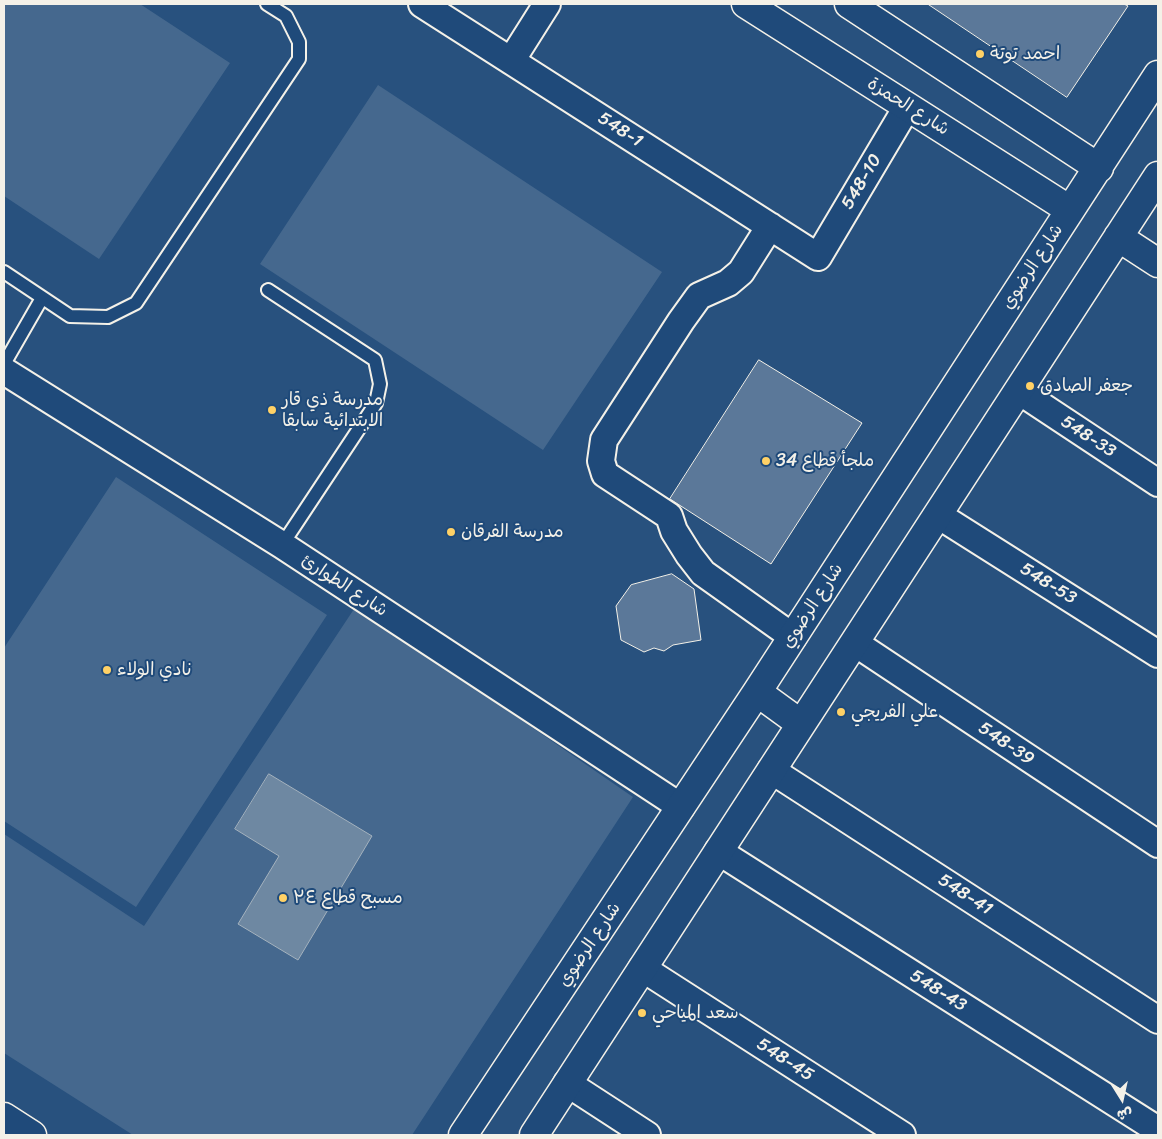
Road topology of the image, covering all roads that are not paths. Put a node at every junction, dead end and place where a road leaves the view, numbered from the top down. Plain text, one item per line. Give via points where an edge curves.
1 (267, 4) edge
2 (422, 4) edge
3 (547, 4) edge
4 (746, 4) edge
5 (849, 4) edge
6 (511, 61) junction
7 (1158, 75) edge
8 (907, 107) junction
9 (1099, 168) junction
10 (1156, 185) edge
11 (1070, 210) junction
12 (770, 226) junction
13 (1118, 237) junction
14 (818, 256) joint
15 (1158, 263) edge
16 (4, 272) edge
17 (268, 290) dead end
18 (42, 298) junction
19 (4, 364) edge
20 (4, 371) edge
21 (1019, 391) junction
22 (1158, 483) edge
23 (938, 515) junction
24 (282, 545) junction
25 (793, 637) junction
26 (855, 643) junction
27 (1158, 654) edge
28 (757, 692) junction
29 (801, 724) junction
30 (772, 770) junction
31 (681, 807) junction
32 (1158, 844) edge
33 (718, 851) junction
34 (642, 968) junction
35 (1158, 1020) edge
36 (567, 1084) junction
37 (4, 1117) edge
38 (1158, 1130) edge
39 (32, 1135) edge
40 (463, 1135) edge
41 (534, 1135) edge
42 (647, 1135) edge
43 (902, 1135) edge

1 - 18 lane via 286,16 299,42 299,58 136,303 108,317 70,316
2 - 6 street, 548-1
3 - 6 street
4 - 8 street, شارع الحمزة
5 - 9 street
6 - 12 street, 548-1
7 - 9 street, شارع الرضوي
8 - 11 street, شارع الحمزة
8 - 14 street, 548-10
9 - 11 street, شارع الرضوي
10 - 13 street
11 - 25 street, شارع الرضوي
12 - 14 street, 548-1
12 - 25 street via 740,272 728,282 699,296 690,308 604,440 601,461 605,474 669,516 674,532 703,573
13 - 15 street
13 - 21 street
16 - 18 lane
17 - 24 lane via 375,360 380,384 376,403
18 - 19 lane
20 - 24 street, شارع الطوارئ
21 - 22 street, 548-33
21 - 23 street
23 - 26 street
23 - 27 street, 548-53
24 - 31 street, شارع الطوارئ
25 - 28 street, شارع الرضوي
26 - 29 street
26 - 32 street, 548-39
28 - 29 street
28 - 31 street, شارع الرضوي
29 - 30 street
30 - 33 street
30 - 35 street, 548-41
31 - 40 street, شارع الرضوي
33 - 34 street
33 - 38 street, 548-43
34 - 36 street
34 - 43 street, 548-45
36 - 41 street
36 - 42 street
37 - 39 street

